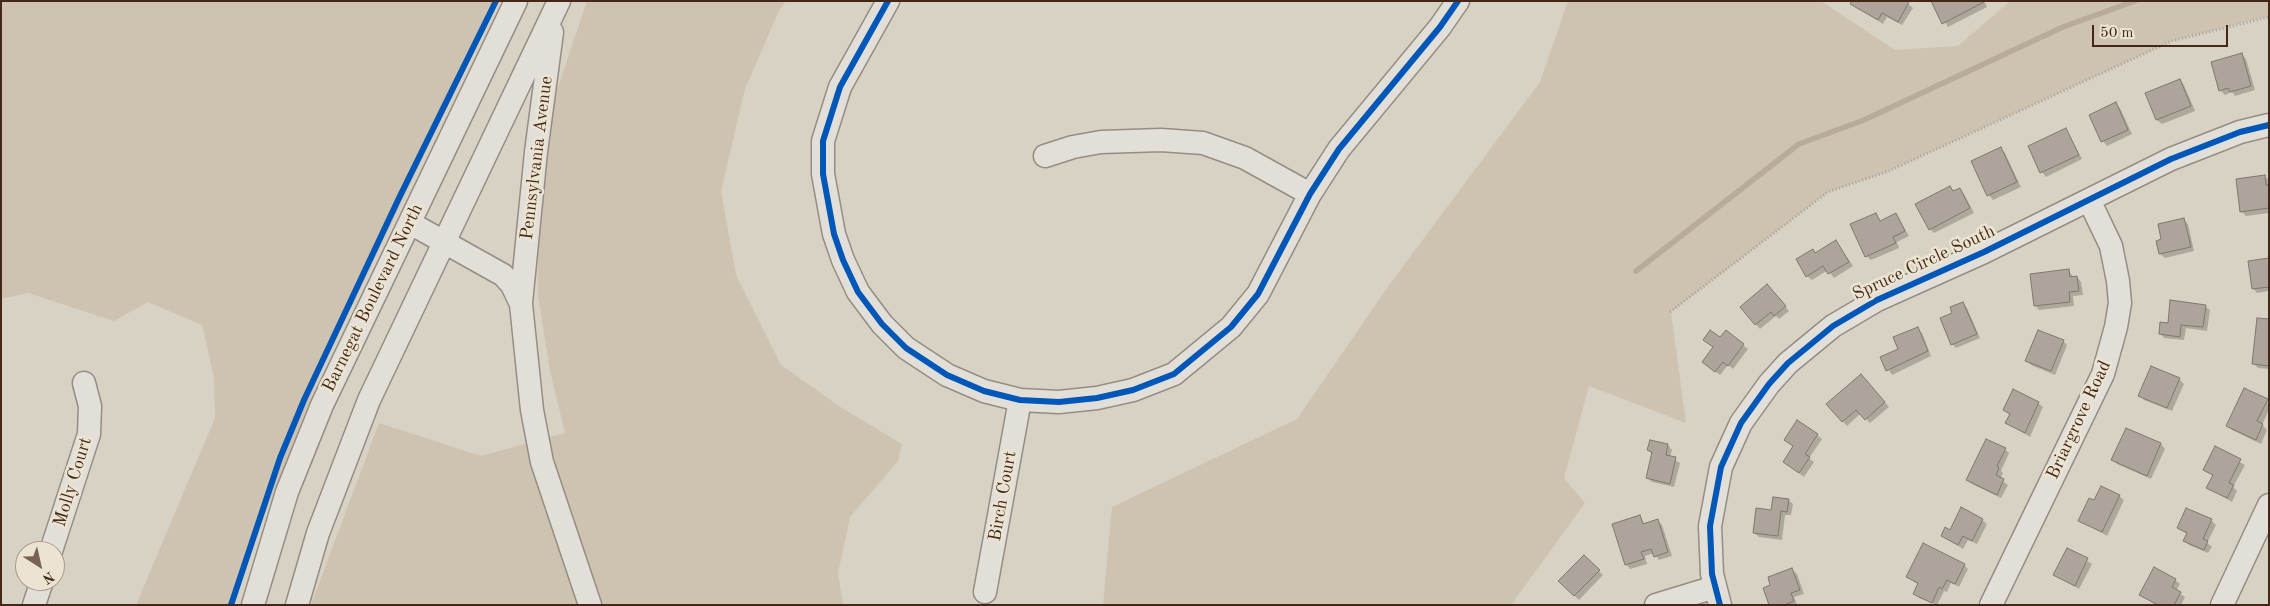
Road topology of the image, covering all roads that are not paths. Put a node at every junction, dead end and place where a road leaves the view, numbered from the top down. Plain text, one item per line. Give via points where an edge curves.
1 (516, 1) edge
2 (888, 1) edge
3 (1458, 1) edge
4 (557, 7) edge
5 (2269, 125) edge
6 (1045, 156) dead end
7 (1310, 194) junction
8 (2089, 200) junction
9 (410, 223) junction
10 (445, 242) junction
11 (521, 304) junction
12 (84, 383) dead end
13 (1020, 400) junction
14 (2269, 505) edge
15 (54, 541) edge
16 (39, 591) edge
17 (985, 592) dead end
18 (1717, 596) edge
19 (34, 605) edge
20 (253, 605) edge
21 (297, 605) edge
22 (590, 605) edge
23 (1656, 605) edge
24 (1991, 605) edge
25 (2222, 605) edge

1 - 9 street, Barnegat Boulevard North
2 - 13 street via 840,87 824,141 823,174 834,234 858,292 882,324 906,348 947,375
3 - 7 street via 1340,149
4 - 10 street
4 - 11 street, Pennsylvania Avenue via 536,152
5 - 8 street, Spruce Circle South via 2211,142
6 - 7 street via 1101,142 1161,140 1203,143 1245,158
7 - 13 street via 1258,294 1231,327 1174,374 1133,390 1097,398 1059,402
8 - 18 street, Spruce Circle South via 1862,308 1833,326 1788,362 1741,423 1722,467 1710,526
8 - 24 street, Briargrove Road via 2111,246 2118,281 2120,303 2112,342 2103,374
9 - 10 street, Pennsylvania Avenue
9 - 20 street, Barnegat Boulevard North via 322,405 287,492
10 - 11 street, Pennsylvania Avenue via 503,275
10 - 21 street via 369,400 318,533
11 - 22 street, Pennsylvania Avenue via 532,410 542,462
12 - 15 street, Molly Court via 90,406 89,434
13 - 17 street, Birch Court
14 - 25 street
16 - 19 street
18 - 23 street

